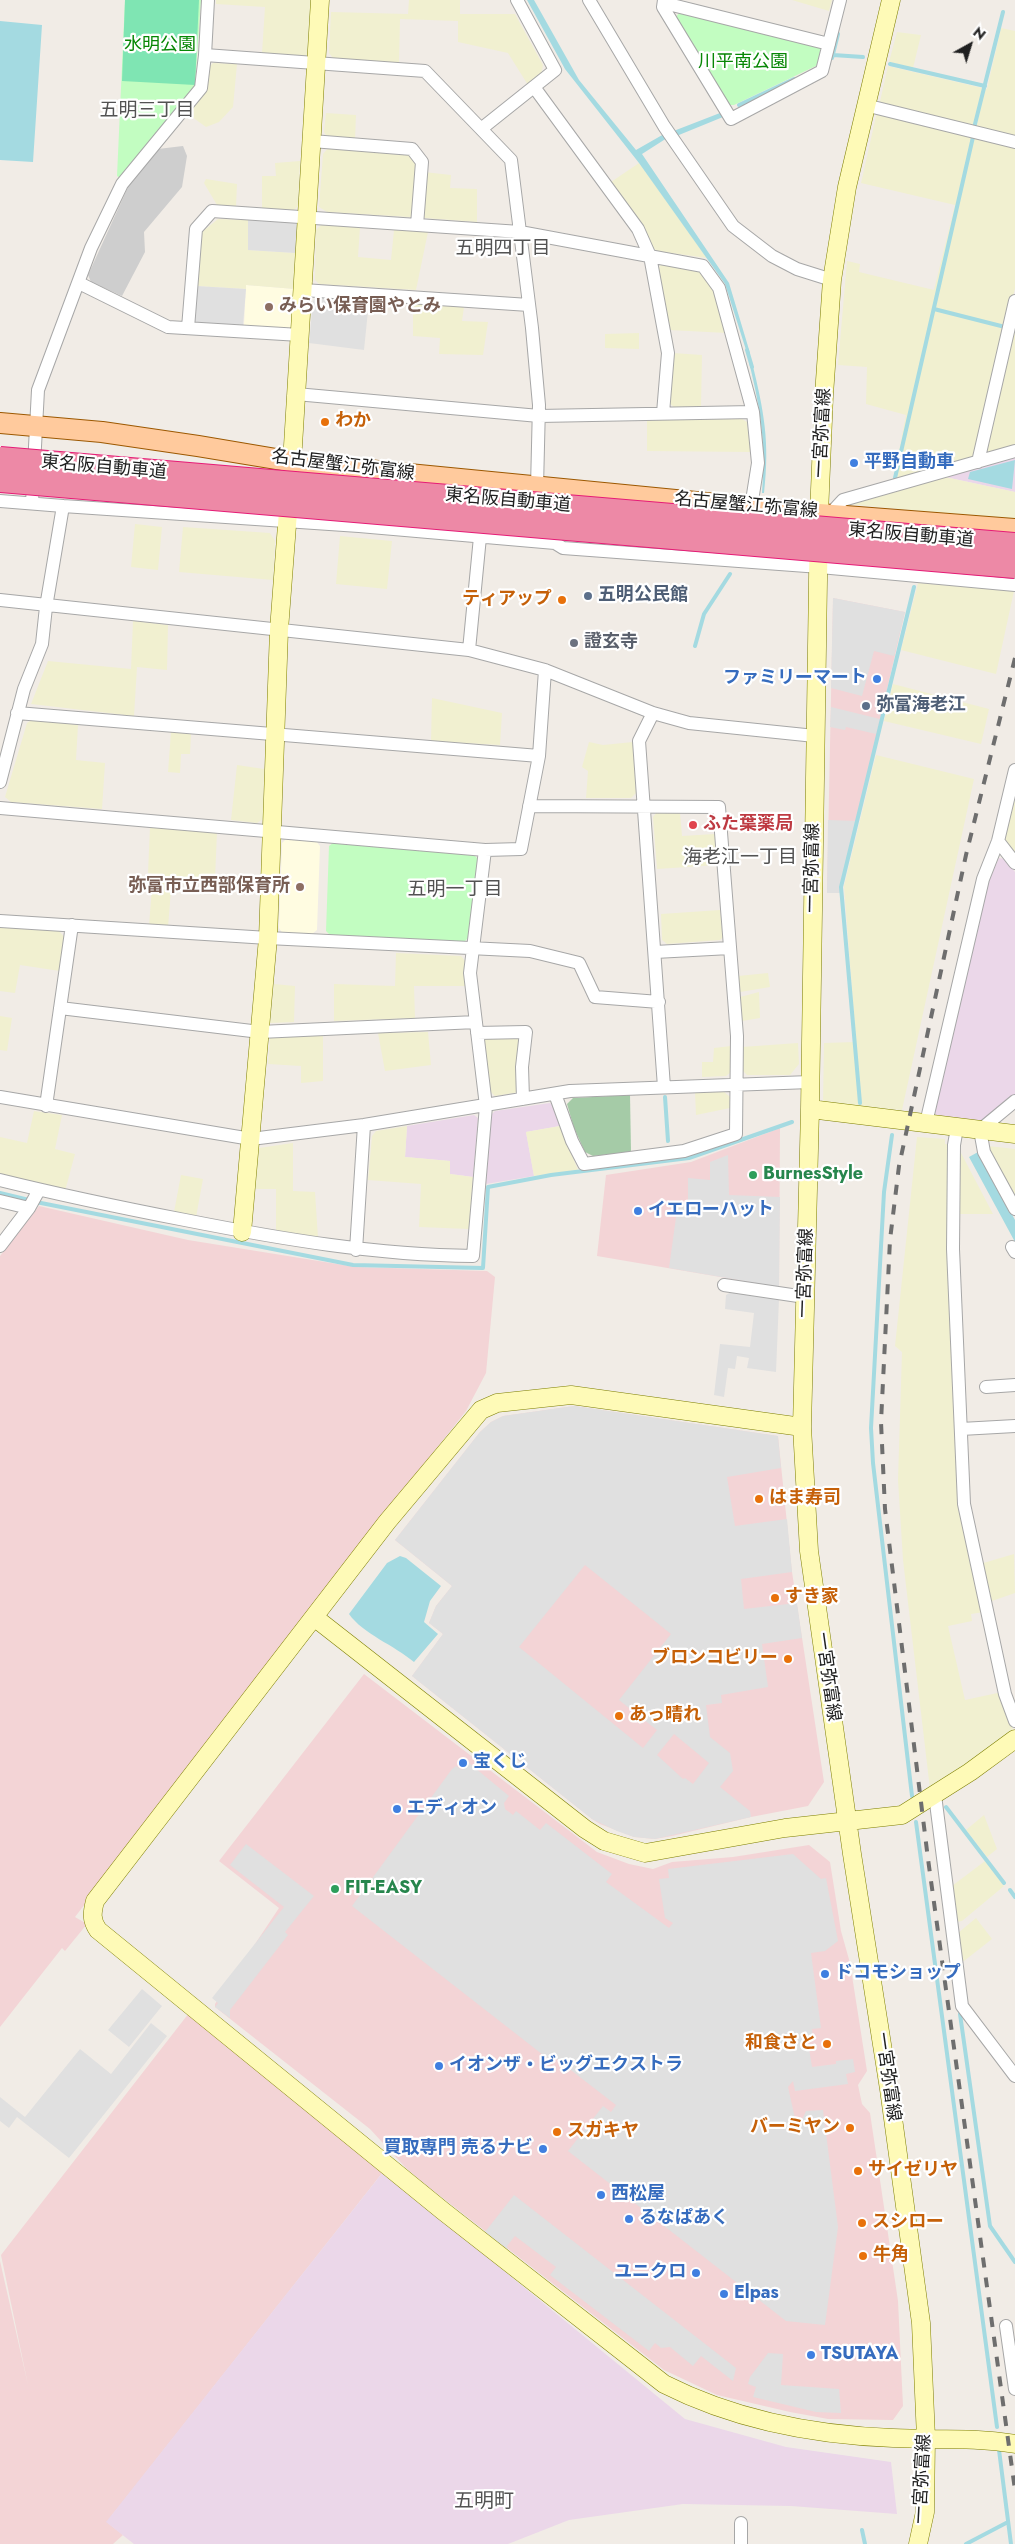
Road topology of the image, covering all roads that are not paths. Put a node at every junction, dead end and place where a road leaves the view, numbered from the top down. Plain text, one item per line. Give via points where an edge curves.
1 (208, 0) edge
2 (320, 0) edge
3 (517, 0) edge
4 (589, 0) edge
5 (840, 0) edge
6 (891, 0) edge
7 (664, 2) edge
8 (829, 44) junction
9 (205, 55) junction
10 (316, 65) junction
11 (534, 87) junction
12 (865, 105) junction
13 (481, 129) junction
14 (312, 141) junction
15 (1015, 142) edge
16 (307, 218) junction
17 (417, 225) junction
18 (520, 232) junction
19 (650, 256) junction
20 (832, 280) junction
21 (79, 283) junction
22 (303, 290) junction
23 (1015, 301) edge
24 (529, 305) junction
25 (188, 328) junction
26 (300, 335) junction
27 (296, 394) junction
28 (753, 412) junction
29 (663, 413) junction
30 (539, 416) junction
31 (0, 423) edge
32 (36, 426) junction
33 (1015, 452) edge
34 (0, 459) edge
35 (292, 462) junction
36 (978, 462) junction
37 (0, 480) edge
38 (537, 487) junction
39 (563, 489) junction
40 (0, 501) edge
41 (32, 502) junction
42 (63, 506) junction
43 (751, 507) junction
44 (825, 514) junction
45 (286, 522) junction
46 (1015, 530) edge
47 (480, 537) junction
48 (1015, 545) edge
49 (563, 548) junction
50 (1015, 566) edge
51 (820, 567) junction
52 (1015, 585) edge
53 (0, 600) edge
54 (46, 607) junction
55 (279, 630) junction
56 (469, 650) junction
57 (545, 670) junction
58 (17, 713) junction
59 (653, 713) junction
60 (275, 734) junction
61 (815, 736) junction
62 (539, 756) junction
63 (1015, 770) edge
64 (0, 782) edge
65 (529, 806) junction
66 (645, 807) junction
67 (0, 808) edge
68 (272, 830) junction
69 (998, 841) junction
70 (485, 850) junction
71 (1015, 863) edge
72 (0, 921) edge
73 (72, 926) junction
74 (268, 938) junction
75 (730, 948) junction
76 (473, 949) junction
77 (655, 952) junction
78 (659, 1002) junction
79 (60, 1008) junction
80 (477, 1027) junction
81 (260, 1032) junction
82 (810, 1082) junction
83 (737, 1085) junction
84 (664, 1087) junction
85 (554, 1094) junction
86 (0, 1097) edge
87 (523, 1099) junction
88 (1015, 1101) edge
89 (46, 1106) junction
90 (486, 1106) junction
91 (810, 1109) junction
92 (926, 1123) junction
93 (364, 1125) junction
94 (957, 1128) junction
95 (980, 1130) junction
96 (1015, 1134) edge
97 (250, 1140) junction
98 (0, 1180) edge
99 (34, 1199) junction
100 (0, 1201) edge
101 (1015, 1209) edge
102 (242, 1232) junction
103 (0, 1246) edge
104 (356, 1250) junction
105 (724, 1284) dead end
106 (805, 1297) junction
107 (1015, 1385) edge
108 (986, 1387) dead end
109 (1015, 1426) edge
110 (802, 1427) junction
111 (961, 1429) junction
112 (314, 1617) junction
113 (1015, 1721) edge
114 (1015, 1739) edge
115 (935, 1795) junction
116 (849, 1823) junction
117 (1015, 2076) edge
118 (1006, 2326) dead end
119 (1015, 2389) edge
120 (926, 2438) junction
121 (1015, 2444) edge
122 (741, 2523) dead end
123 (741, 2544) edge
124 (918, 2544) edge

1 - 9 street
2 - 10 street
3 - 11 street via 555,70
4 - 20 street via 664,126 732,226 772,256 797,269
5 - 8 street
6 - 12 street, 一宮弥富線
7 - 8 street
7 - 8 street via 663,7 731,119 822,71
9 - 10 street
9 - 21 street via 201,88 122,184 91,248
10 - 13 street via 425,71
10 - 14 street
11 - 13 street
11 - 19 street via 638,229
12 - 15 street
12 - 20 street, 一宮弥富線
13 - 18 street via 511,160
14 - 16 street
14 - 17 street via 412,149 422,162
16 - 17 street
16 - 22 street
16 - 25 street via 212,212 196,229
17 - 18 street
18 - 19 street
18 - 24 street
19 - 28 street via 703,266 719,288
19 - 29 street via 668,353
20 - 44 street, 一宮弥富線
21 - 25 street via 168,327
21 - 32 street via 38,390
22 - 24 street
22 - 26 street
23 - 36 street
24 - 30 street
25 - 26 street
26 - 27 street
27 - 30 street
27 - 35 street
28 - 29 street
28 - 43 street via 758,463
29 - 30 street
30 - 38 street
31 - 32 main road, 名古屋蟹江弥富線
32 - 35 main road, 名古屋蟹江弥富線 via 198,446
32 - 41 street
33 - 36 street
34 - 48 highway, 東名阪自動車道, bridge
35 - 38 main road, 名古屋蟹江弥富線
35 - 45 street
36 - 44 street via 843,500
37 - 50 highway, 東名阪自動車道, bridge
38 - 39 main road, 名古屋蟹江弥富線
39 - 43 main road, 名古屋蟹江弥富線
39 - 49 street
40 - 41 street
41 - 42 street
42 - 45 street
42 - 54 street
43 - 44 main road, 名古屋蟹江弥富線
44 - 46 main road, 名古屋蟹江弥富線
44 - 51 street, 一宮弥富線
45 - 47 street
45 - 55 street
47 - 49 street via 555,543
47 - 56 street
49 - 51 street
51 - 52 street
51 - 61 street, 一宮弥富線
53 - 54 street
54 - 55 street
54 - 58 street via 42,644
55 - 56 street
55 - 60 street
56 - 57 street
57 - 59 street
57 - 62 street
58 - 60 street
58 - 64 street
59 - 61 street via 689,723
59 - 66 street via 639,741
60 - 62 street
60 - 68 street
61 - 82 street, 一宮弥富線
62 - 65 street
63 - 69 street
65 - 66 street
65 - 70 street via 521,849
66 - 75 street via 719,807
66 - 77 street
67 - 68 street
68 - 70 street
68 - 74 street
69 - 71 street
69 - 92 street via 983,879
70 - 76 street
72 - 73 street
73 - 74 street
73 - 79 street
74 - 76 street
74 - 81 street
75 - 77 street
75 - 83 street via 737,1036
76 - 78 street via 530,951 579,963 595,997
76 - 80 street via 470,973
77 - 78 street
78 - 84 street
79 - 81 street
79 - 89 street
80 - 81 street
80 - 87 street via 526,1032
80 - 90 street
81 - 97 street
82 - 83 street
82 - 91 street, 一宮弥富線
83 - 84 street
83 - 85 street via 736,1134 684,1150 584,1164
84 - 85 street via 570,1090
85 - 87 street
86 - 89 street
87 - 90 street
88 - 95 street
89 - 97 street
90 - 93 street
90 - 104 street via 473,1256 419,1256
91 - 92 street
91 - 106 street, 一宮弥富線
92 - 94 street
93 - 97 street
93 - 104 street
94 - 95 street
94 - 111 street via 953,1249
95 - 96 street
95 - 101 street via 984,1152
97 - 102 street
98 - 99 street
99 - 100 street
99 - 102 street
99 - 103 street
102 - 104 street
105 - 106 street
106 - 110 street, 一宮弥富線
107 - 108 street
109 - 111 street
110 - 112 street via 570,1396 497,1403 481,1410 475,1417 387,1522
110 - 116 street, 一宮弥富線 via 809,1551
111 - 113 street via 964,1504 1005,1694
112 - 116 street via 585,1829 604,1840 645,1853 785,1828
112 - 120 street via 95,1901 92,1912 97,1929 443,2211 664,2384 744,2416 813,2432
114 - 115 street
115 - 116 street via 902,1815
115 - 117 street via 962,2006
116 - 120 street, 一宮弥富線 via 921,2323
118 - 119 street
120 - 121 street
120 - 124 street, 一宮弥富線 via 925,2512
122 - 123 street

